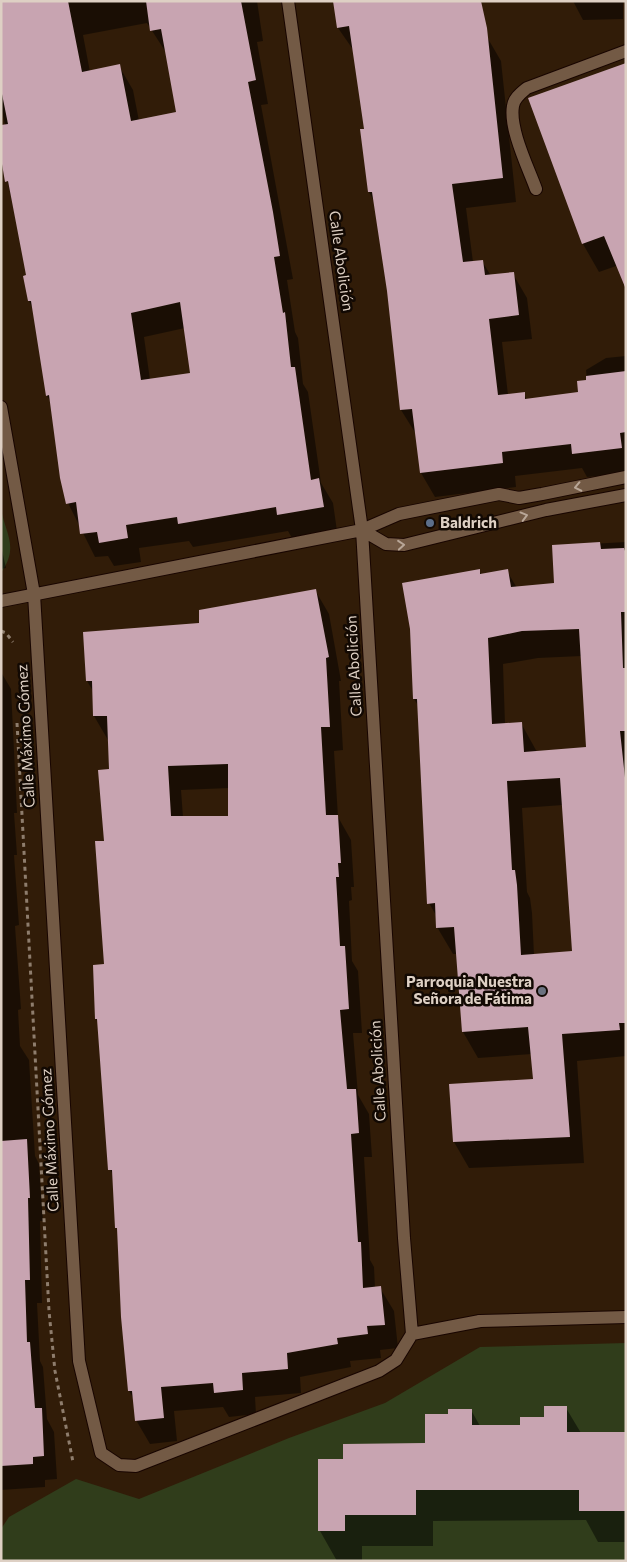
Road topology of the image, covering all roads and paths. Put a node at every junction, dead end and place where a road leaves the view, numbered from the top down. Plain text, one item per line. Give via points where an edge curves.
1 (288, 1) edge
2 (626, 52) edge
3 (536, 189) dead end
4 (1, 407) edge
5 (626, 477) edge
6 (626, 495) edge
7 (362, 530) junction
8 (34, 594) junction
9 (1, 601) edge
10 (1, 631) edge
11 (14, 646) dead end
12 (17, 718) dead end
13 (626, 1317) edge
14 (412, 1334) junction
15 (73, 1462) dead end

1 - 7 street, Calle Abolición
2 - 3 street via 518,94 513,104 515,130
4 - 8 street, Calle Máximo Gómez
5 -> 7 street via 534,496 519,498 499,494 399,514
7 -> 6 street via 386,544 404,545 546,510
7 - 8 street
7 - 14 street, Calle Abolición
8 - 9 street
8 - 14 street, Calle Máximo Gómez via 79,1361 101,1453 119,1465 136,1466 379,1370 396,1360
10 - 11 path via 13,641
12 - 15 path via 47,1281 55,1370
13 - 14 street via 480,1321

